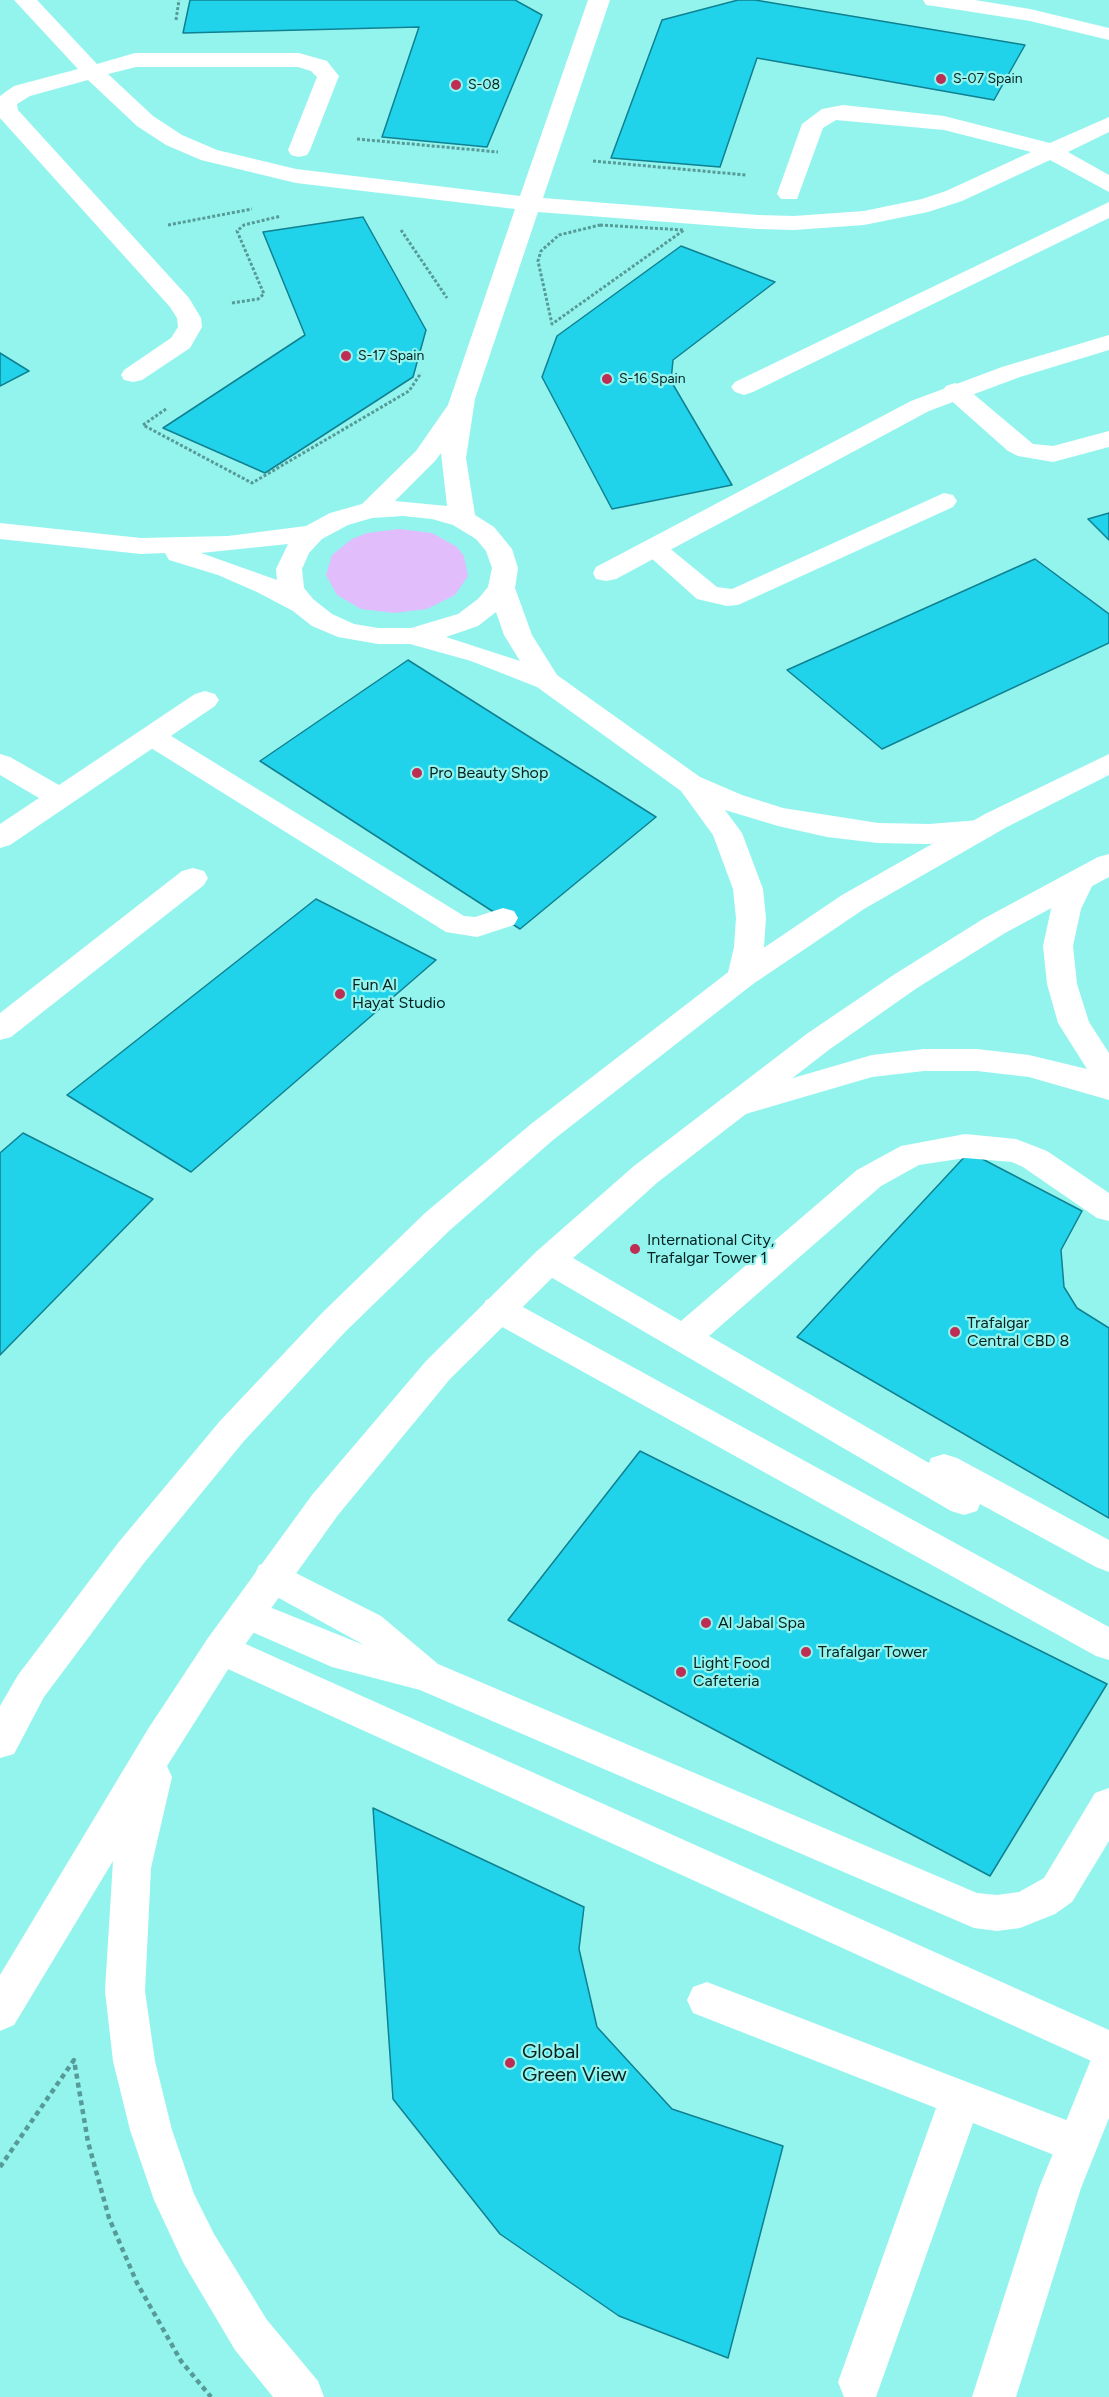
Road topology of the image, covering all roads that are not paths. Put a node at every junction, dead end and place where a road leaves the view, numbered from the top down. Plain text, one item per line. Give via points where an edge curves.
1 (25, 0) edge
2 (599, 0) edge
3 (934, 0) edge
4 (1051, 0) edge
5 (1030, 15) junction
6 (1109, 34) edge
7 (92, 71) junction
8 (1109, 124) edge
9 (299, 150) dead end
10 (1049, 150) junction
11 (1109, 185) edge
12 (789, 194) dead end
13 (530, 204) junction
14 (1109, 209) edge
15 (1109, 342) edge
16 (133, 375) road end
17 (744, 387) dead end
18 (955, 391) junction
19 (462, 399) junction
20 (1109, 439) edge
21 (944, 501) dead end
22 (371, 510) junction
23 (462, 519) junction
24 (0, 531) edge
25 (313, 533) junction
26 (141, 546) junction
27 (653, 548) junction
28 (606, 573) dead end
29 (501, 588) junction
30 (303, 606) junction
31 (411, 636) junction
32 (547, 681) junction
33 (205, 700) dead end
34 (153, 738) junction
35 (0, 763) edge
36 (1109, 763) edge
37 (690, 784) junction
38 (59, 796) junction
39 (980, 830) junction
40 (0, 838) edge
41 (1094, 872) edge
42 (193, 878) dead end
43 (503, 918) dead end
44 (742, 977) junction
45 (0, 1029) edge
46 (1109, 1074) edge
47 (1109, 1089) edge
48 (732, 1107) junction
49 (1109, 1209) edge
50 (549, 1260) junction
51 (498, 1309) junction
52 (682, 1340) junction
53 (806, 1393) dead end
54 (964, 1501) dead end
55 (1109, 1557) edge
56 (272, 1576) junction
57 (247, 1612) junction
58 (1109, 1645) edge
59 (221, 1649) junction
60 (426, 1676) junction
61 (31, 1686) junction
62 (0, 1716) edge
63 (162, 1740) junction
64 (0, 1742) edge
65 (1109, 1805) edge
66 (707, 2000) dead end
67 (0, 2012) edge
68 (1109, 2050) edge
69 (1109, 2065) edge
70 (960, 2099) junction
71 (1077, 2144) junction
72 (860, 2382) dead end
73 (302, 2397) edge
74 (994, 2397) edge

1 - 7 street
2 - 13 street
3 - 5 street
4 - 5 street
5 - 6 street
7 - 9 street via 151,59 310,62 328,76
7 - 13 street via 145,122 174,140 220,158 296,176
7 - 16 street via 22,91 12,96 5,107 186,311 190,327 181,343
8 - 10 street
10 - 11 street
10 - 12 street via 944,123 857,111 830,114 813,124
10 - 13 street via 954,196 864,218 758,222
13 - 19 street
14 - 17 street
15 - 18 street
18 - 20 street via 1027,451 1053,454
18 - 27 street via 877,427
19 - 22 street via 426,456
19 - 23 street via 453,458
21 - 27 street via 738,597 707,593
22 - 23 street via 434,511
22 - 25 street via 339,519
23 - 29 street via 485,532 499,549 505,568
24 - 26 street
25 - 26 street via 228,544
25 - 30 street via 297,550 289,569 291,588
26 - 30 street via 228,569
27 - 28 street
29 - 31 street via 488,605 468,620
29 - 32 street via 518,635
30 - 31 street via 322,620 348,631
31 - 32 street via 481,655
32 - 37 street
33 - 34 street
34 - 38 street
34 - 43 street via 457,924 477,927
35 - 38 street
36 - 39 street
37 - 39 street via 778,817 827,827 929,834
37 - 44 street via 727,833 748,889 751,918
38 - 40 street
39 - 44 street via 853,902
41 - 46 street via 1066,909 1058,946 1062,984 1074,1023
41 - 48 street via 994,926 906,981
42 - 45 street
44 - 61 street via 542,1132 437,1222 334,1322 232,1431 152,1527
47 - 48 street via 1029,1066 977,1060 924,1060 872,1066
48 - 50 street via 646,1174
49 - 52 street via 1035,1159 1016,1151 965,1146 913,1154 869,1178
50 - 51 street
50 - 52 street
51 - 56 street via 381,1435
51 - 58 street
52 - 54 street
53 - 55 street
56 - 57 street
56 - 60 street via 368,1627
57 - 59 street
57 - 60 street via 345,1656
59 - 63 street
59 - 68 street
60 - 65 street via 974,1910 1020,1910 1058,1890
61 - 62 street
61 - 64 street
63 - 67 street
63 - 73 street via 131,1868 125,1991 134,2061 151,2130 199,2249 251,2335
66 - 70 street
69 - 71 street
70 - 71 street
70 - 72 street
71 - 74 street

